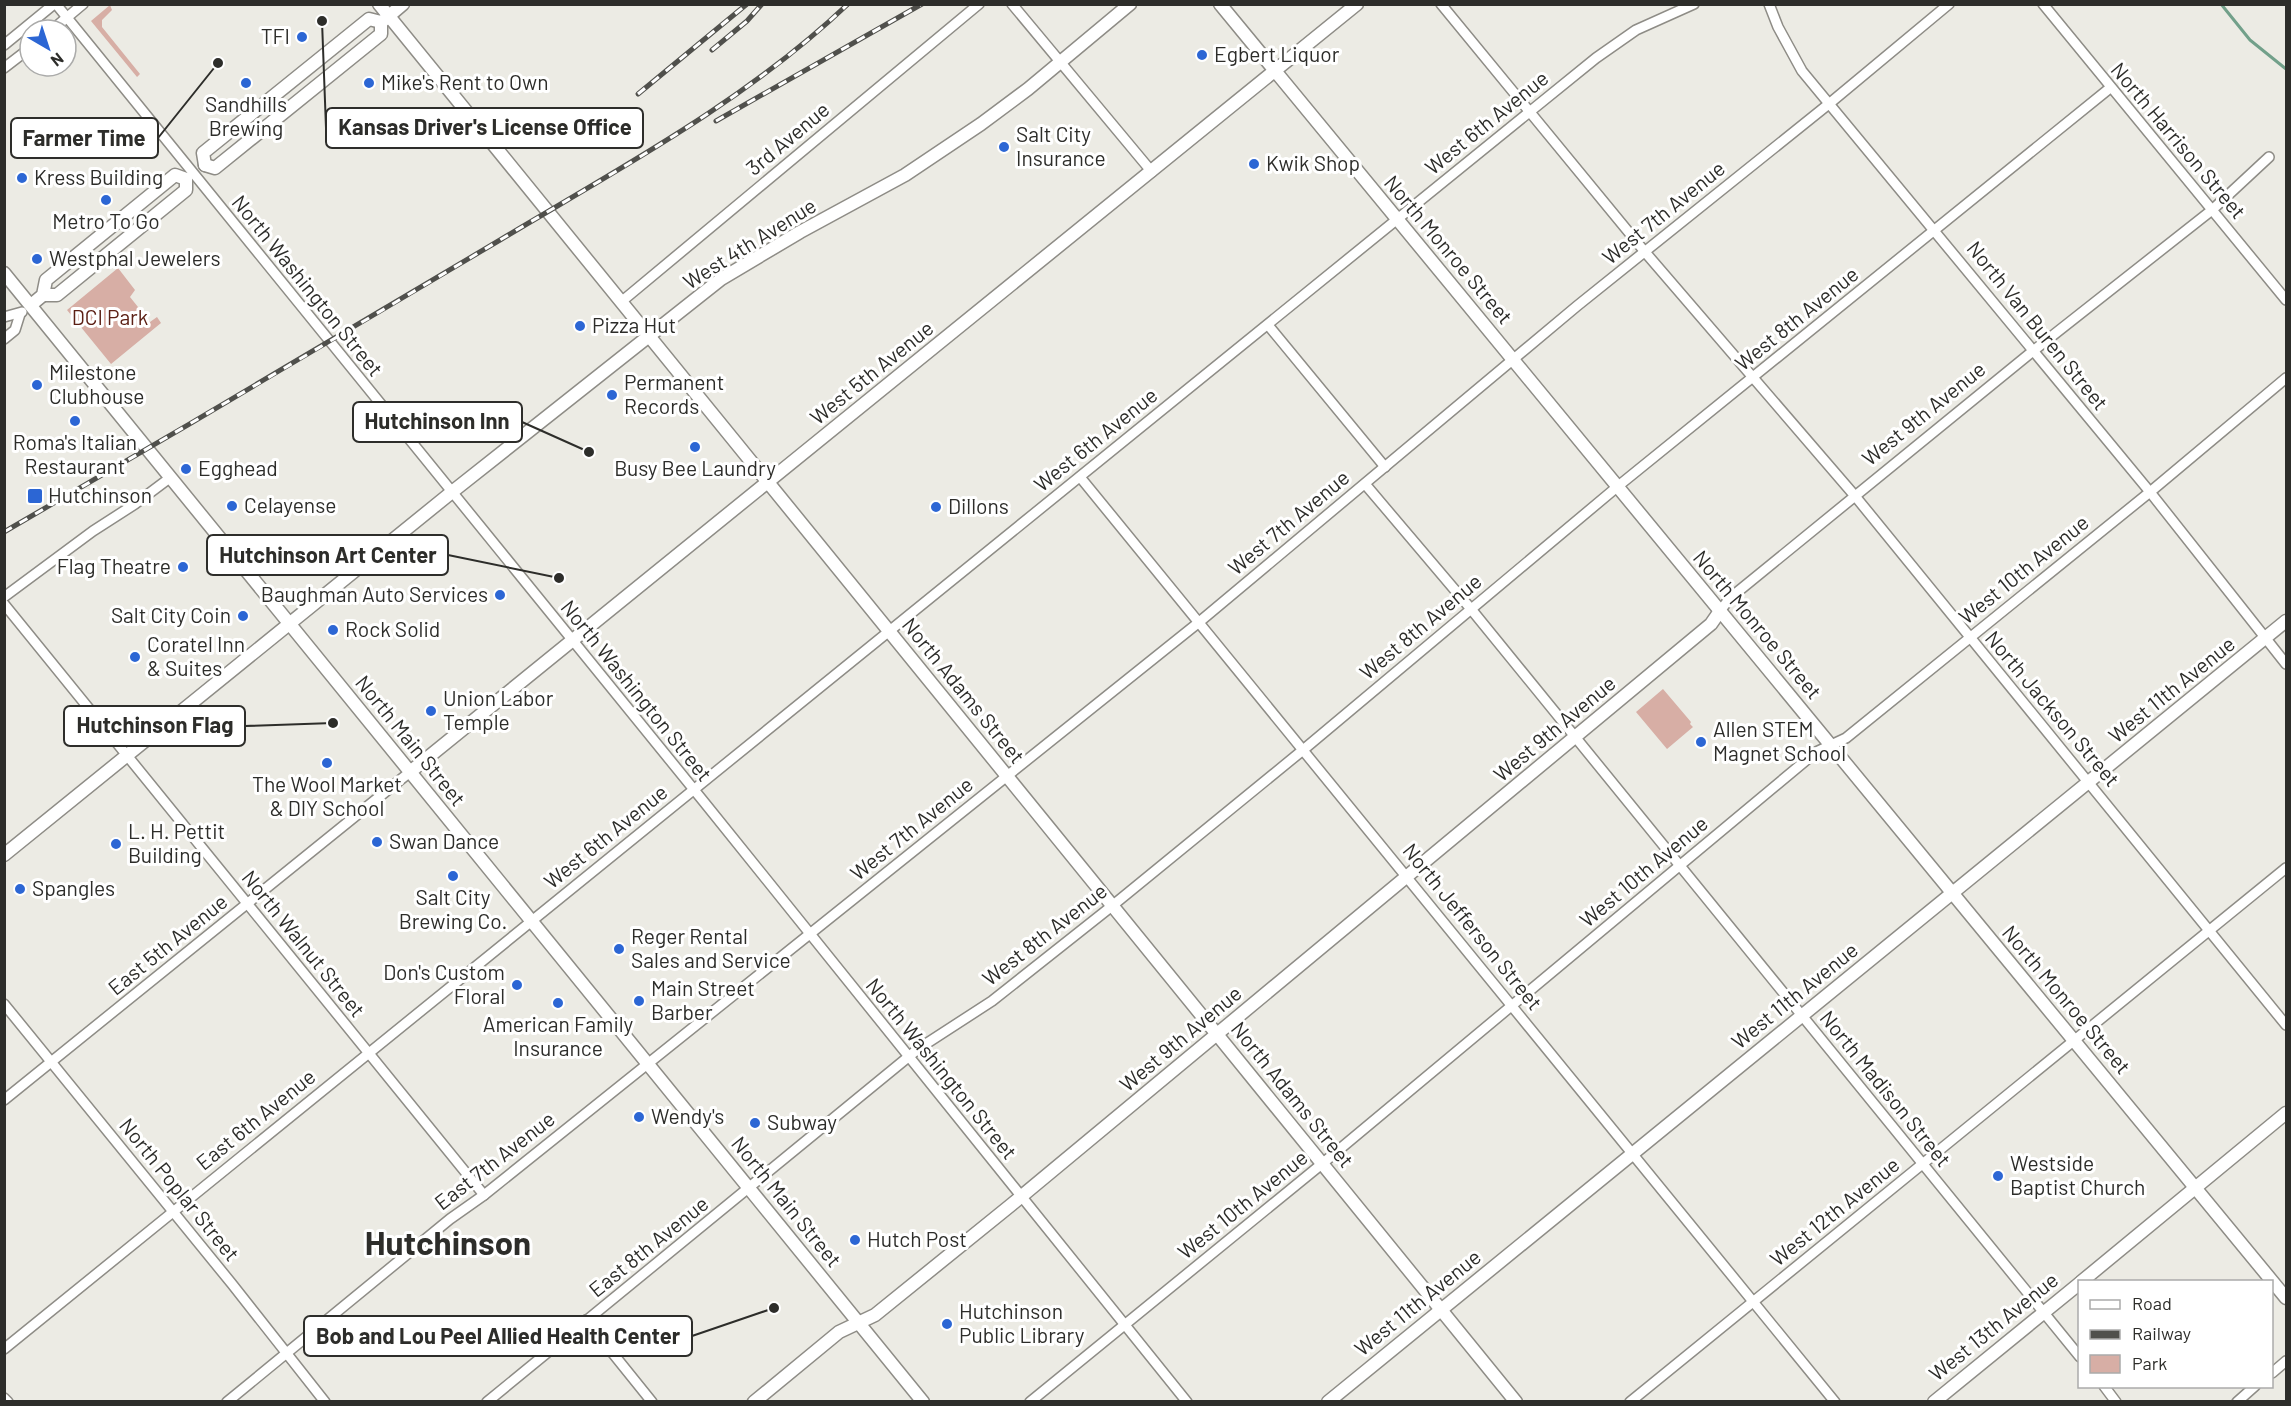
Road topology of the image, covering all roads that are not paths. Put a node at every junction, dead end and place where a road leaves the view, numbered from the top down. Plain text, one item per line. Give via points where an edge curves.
1 (55, 4) edge
2 (83, 4) edge
3 (379, 4) edge
4 (402, 4) edge
5 (979, 4) edge
6 (1012, 4) edge
7 (1130, 4) edge
8 (1220, 4) edge
9 (1357, 4) edge
10 (1441, 4) edge
11 (1694, 4) edge
12 (1769, 4) edge
13 (1949, 4) edge
14 (2043, 4) edge
15 (67, 18) joint
16 (385, 19) junction
17 (78, 32) edge
18 (4, 45) edge
19 (18, 57) edge
20 (1061, 63) junction
21 (4, 68) edge
22 (1275, 72) junction
23 (2110, 88) junction
24 (1830, 103) junction
25 (1529, 112) junction
26 (2269, 157) dead end
27 (205, 165) junction
28 (1152, 172) junction
29 (190, 177) junction
30 (2212, 210) junction
31 (1397, 220) junction
32 (1936, 231) junction
33 (1645, 252) junction
34 (4, 273) edge
35 (43, 295) junction
36 (2286, 300) edge
37 (621, 302) junction
38 (31, 305) junction
39 (20, 314) junction
40 (4, 317) edge
41 (1268, 325) junction
42 (648, 336) junction
43 (4, 339) edge
44 (2033, 351) junction
45 (1513, 360) junction
46 (1753, 376) junction
47 (2286, 378) edge
48 (1385, 466) junction
49 (171, 477) junction
50 (1080, 477) junction
51 (768, 482) junction
52 (1365, 483) junction
53 (1617, 487) junction
54 (452, 492) junction
55 (2150, 492) junction
56 (1855, 496) junction
57 (4, 597) edge
58 (4, 604) edge
59 (1471, 609) junction
60 (1720, 611) junction
61 (2286, 621) edge
62 (1198, 622) junction
63 (289, 623) junction
64 (889, 631) junction
65 (1968, 637) junction
66 (2266, 638) junction
67 (573, 641) junction
68 (2286, 664) edge
69 (1575, 737) junction
70 (1831, 745) junction
71 (1303, 750) junction
72 (127, 755) junction
73 (410, 772) junction
74 (1007, 776) junction
75 (2089, 782) junction
76 (694, 789) junction
77 (4, 855) edge
78 (1680, 865) junction
79 (2286, 868) edge
80 (1407, 876) junction
81 (1953, 894) junction
82 (248, 904) junction
83 (1112, 906) junction
84 (530, 920) junction
85 (2210, 930) junction
86 (810, 933) junction
87 (4, 1004) edge
88 (1512, 1005) junction
89 (1802, 1016) junction
90 (2286, 1025) edge
91 (1218, 1035) junction
92 (2074, 1040) junction
93 (368, 1052) junction
94 (909, 1057) junction
95 (52, 1062) junction
96 (647, 1063) junction
97 (4, 1101) edge
98 (2286, 1113) edge
99 (1633, 1153) junction
100 (1323, 1163) junction
101 (1923, 1164) junction
102 (750, 1188) junction
103 (2196, 1188) junction
104 (484, 1195) junction
105 (1020, 1197) junction
106 (173, 1210) junction
107 (2082, 1280) edge
108 (2271, 1280) edge
109 (2273, 1282) edge
110 (2078, 1284) edge
111 (2286, 1298) edge
112 (1754, 1301) junction
113 (1441, 1309) junction
114 (2043, 1312) junction
115 (586, 1320) junction
116 (859, 1322) junction
117 (1124, 1325) junction
118 (4, 1348) edge
119 (286, 1353) junction
120 (2078, 1356) edge
121 (2286, 1361) edge
122 (2273, 1371) edge
123 (2106, 1388) edge
124 (2253, 1388) edge
125 (4, 1398) edge
126 (8, 1401) edge
127 (227, 1401) edge
128 (325, 1401) edge
129 (487, 1401) edge
130 (652, 1401) edge
131 (754, 1401) edge
132 (923, 1401) edge
133 (1030, 1401) edge
134 (1187, 1401) edge
135 (1328, 1401) edge
136 (1516, 1401) edge
137 (1630, 1401) edge
138 (1835, 1401) edge
139 (1934, 1401) edge
140 (2116, 1401) edge
141 (2237, 1401) edge

1 - 15 street, North Washington Street
1 - 18 street
2 - 15 street
3 - 16 street, North Adams Street
4 - 16 street
5 - 37 street, 3rd Avenue
6 - 20 street
7 - 20 street, West 4th Avenue
8 - 22 street, North Monroe Street
9 - 22 street, West 5th Avenue
10 - 25 street, North Jackson Street
11 - 25 street, West 6th Avenue via 1625,36
12 - 24 street, North Van Buren Street via 1802,71
13 - 24 street, West 7th Avenue
14 - 23 street, North Harrison Street
16 - 27 street via 381,34 215,168
16 - 27 street via 369,19 203,153
16 - 37 street, North Adams Street
17 - 29 street, North Washington Street
19 - 21 street
20 - 28 street
20 - 42 street, West 4th Avenue via 905,176 721,279
22 - 28 street, West 5th Avenue
22 - 31 street, North Monroe Street
23 - 30 street, North Harrison Street
23 - 32 street, West 8th Avenue
24 - 32 street, North Van Buren Street
24 - 33 street, West 7th Avenue
25 - 31 street, West 6th Avenue
25 - 33 street, North Jackson Street
26 - 30 street, West 9th Avenue
27 - 29 street
28 - 51 street, West 5th Avenue
29 - 35 street via 186,190 57,295
29 - 35 street via 175,175 46,280
29 - 54 street, North Washington Street
30 - 36 street, North Harrison Street
30 - 44 street, West 9th Avenue
31 - 41 street, West 6th Avenue
31 - 45 street, North Monroe Street
32 - 44 street, North Van Buren Street
32 - 46 street, West 8th Avenue
33 - 45 street, West 7th Avenue
33 - 46 street, North Jackson Street
34 - 38 street, North Main Street
35 - 38 street
37 - 42 street, North Adams Street
38 - 39 street
38 - 49 street, North Main Street
39 - 40 street
39 - 43 street via 15,330
41 - 48 street
41 - 50 street, West 6th Avenue
42 - 51 street, North Adams Street
42 - 54 street, West 4th Avenue
44 - 55 street, North Van Buren Street
44 - 56 street, West 9th Avenue
45 - 48 street, West 7th Avenue
45 - 53 street, North Monroe Street
46 - 53 street, West 8th Avenue
46 - 56 street, North Jackson Street
47 - 55 street, West 10th Avenue
48 - 52 street, West 7th Avenue
49 - 57 street
49 - 63 street, North Main Street
50 - 62 street, North Jefferson Street
50 - 64 street, West 6th Avenue
51 - 64 street, North Adams Street
51 - 67 street, West 5th Avenue
52 - 59 street, North Madison Street
52 - 62 street, West 7th Avenue
53 - 59 street, West 8th Avenue
53 - 60 street, North Monroe Street
54 - 63 street, West 4th Avenue
54 - 67 street, North Washington Street
55 - 65 street, West 10th Avenue
55 - 66 street, North Van Buren Street
56 - 60 street, West 9th Avenue via 1730,598
56 - 65 street, North Jackson Street
58 - 72 street, North Walnut Street
59 - 69 street, North Madison Street
59 - 71 street, West 8th Avenue
60 - 69 street, West 9th Avenue via 1711,624
60 - 70 street, North Monroe Street
61 - 66 street, West 11th Avenue
62 - 71 street, North Jefferson Street
62 - 74 street, West 7th Avenue
63 - 72 street, West 4th Avenue
63 - 73 street, North Main Street
64 - 74 street, North Adams Street
64 - 76 street, West 6th Avenue
65 - 70 street, West 10th Avenue via 1846,738
65 - 75 street, North Jackson Street
66 - 68 street, North Van Buren Street
66 - 75 street, West 11th Avenue
67 - 73 street, West 5th Avenue
67 - 76 street, North Washington Street
69 - 78 street, North Madison Street
69 - 80 street, West 9th Avenue
70 - 78 street, West 10th Avenue via 1816,752
70 - 81 street, North Monroe Street
71 - 80 street, North Jefferson Street
71 - 83 street, West 8th Avenue
72 - 77 street, West 4th Avenue
72 - 82 street, North Walnut Street
73 - 82 street, East 5th Avenue
73 - 84 street, North Main Street
74 - 83 street, North Adams Street
74 - 86 street, West 7th Avenue
75 - 81 street, West 11th Avenue
75 - 85 street, North Jackson Street
76 - 84 street, West 6th Avenue
76 - 86 street, North Washington Street
78 - 88 street, West 10th Avenue
78 - 89 street, North Madison Street
79 - 85 street, West 12th Avenue
80 - 88 street, North Jefferson Street
80 - 91 street, West 9th Avenue
81 - 89 street, West 11th Avenue
81 - 92 street, North Monroe Street
82 - 93 street, North Walnut Street
82 - 95 street, East 5th Avenue
83 - 91 street, North Adams Street
83 - 94 street, West 8th Avenue via 992,1001
84 - 93 street, East 6th Avenue
84 - 96 street, North Main Street
85 - 90 street, North Jackson Street
85 - 92 street, West 12th Avenue
86 - 94 street, North Washington Street
86 - 96 street, West 7th Avenue
87 - 95 street, North Poplar Street
88 - 99 street, North Jefferson Street
88 - 100 street, West 10th Avenue
89 - 99 street, West 11th Avenue
89 - 101 street, North Madison Street
91 - 100 street, North Adams Street
91 - 105 street, West 9th Avenue
92 - 101 street, West 12th Avenue
92 - 103 street, North Monroe Street
93 - 104 street, North Walnut Street
93 - 106 street, East 6th Avenue
94 - 102 street, West 8th Avenue
94 - 105 street, North Washington Street
95 - 97 street, East 5th Avenue
95 - 106 street, North Poplar Street
96 - 102 street, North Main Street
96 - 104 street, East 7th Avenue
98 - 103 street, West 13th Avenue
99 - 112 street, North Jefferson Street
99 - 113 street, West 11th Avenue
100 - 113 street, North Adams Street
100 - 117 street, West 10th Avenue
101 - 112 street, West 12th Avenue
101 - 114 street, North Madison Street
102 - 115 street, East 8th Avenue
102 - 116 street, North Main Street
103 - 107 street, West 13th Avenue
103 - 108 street, North Monroe Street
104 - 119 street, East 7th Avenue
105 - 116 street, West 9th Avenue via 875,1315
105 - 117 street, North Washington Street
106 - 118 street, East 6th Avenue
106 - 119 street, North Poplar Street
109 - 111 street, North Monroe Street
110 - 114 street, West 13th Avenue
112 - 137 street, West 12th Avenue
112 - 138 street, North Jefferson Street
113 - 135 street, West 11th Avenue
113 - 136 street, North Adams Street
114 - 120 street, North Madison Street
114 - 139 street, West 13th Avenue
115 - 129 street, East 8th Avenue
115 - 130 street
116 - 131 street, West 9th Avenue via 839,1332
116 - 132 street, North Main Street
117 - 133 street, West 10th Avenue
117 - 134 street, North Washington Street
119 - 127 street, East 7th Avenue
119 - 128 street, North Poplar Street
121 - 122 street
123 - 140 street
124 - 141 street
125 - 126 street

